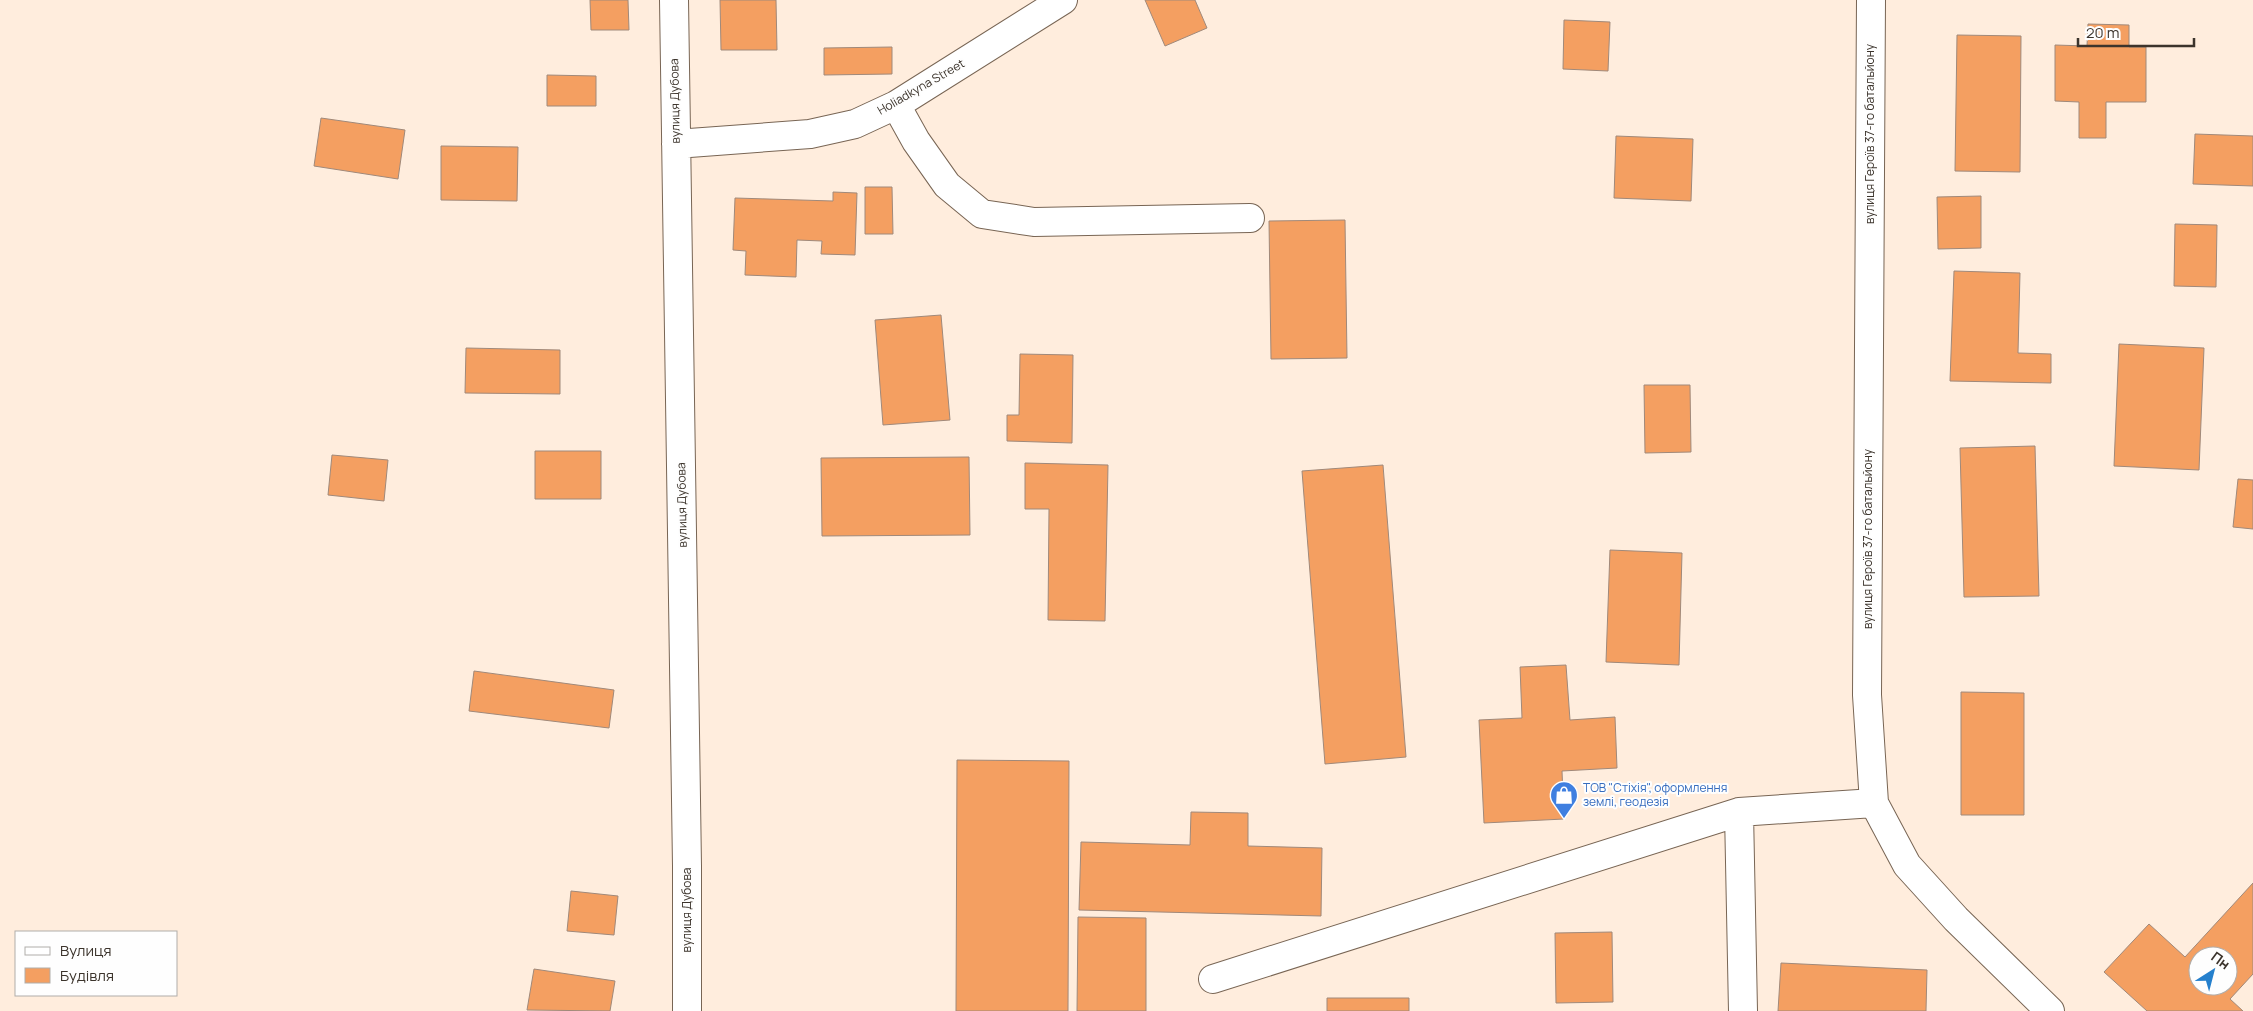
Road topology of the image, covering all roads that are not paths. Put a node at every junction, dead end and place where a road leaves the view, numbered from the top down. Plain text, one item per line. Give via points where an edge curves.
1 (674, 0) edge
2 (1063, 0) edge
3 (1871, 0) edge
4 (896, 104) junction
5 (676, 144) junction
6 (1250, 218) dead end
7 (1874, 803) junction
8 (1739, 812) junction
9 (1213, 979) dead end
10 (687, 1011) edge
11 (1743, 1011) edge
12 (2050, 1011) edge

1 - 5 street, вулиця Дубова
2 - 4 street, Holiadkyna Street
3 - 7 street, вулиця Героїв 37-го батальйону via 1867,695
4 - 5 street, Holiadkyna Street via 855,124 810,134
4 - 6 street via 916,141 947,185 982,214 1034,222
5 - 10 street, вулиця Дубова
7 - 8 street
7 - 12 street, вулиця Героїв 37-го батальйону via 1907,865 1956,919
8 - 9 street
8 - 11 street

